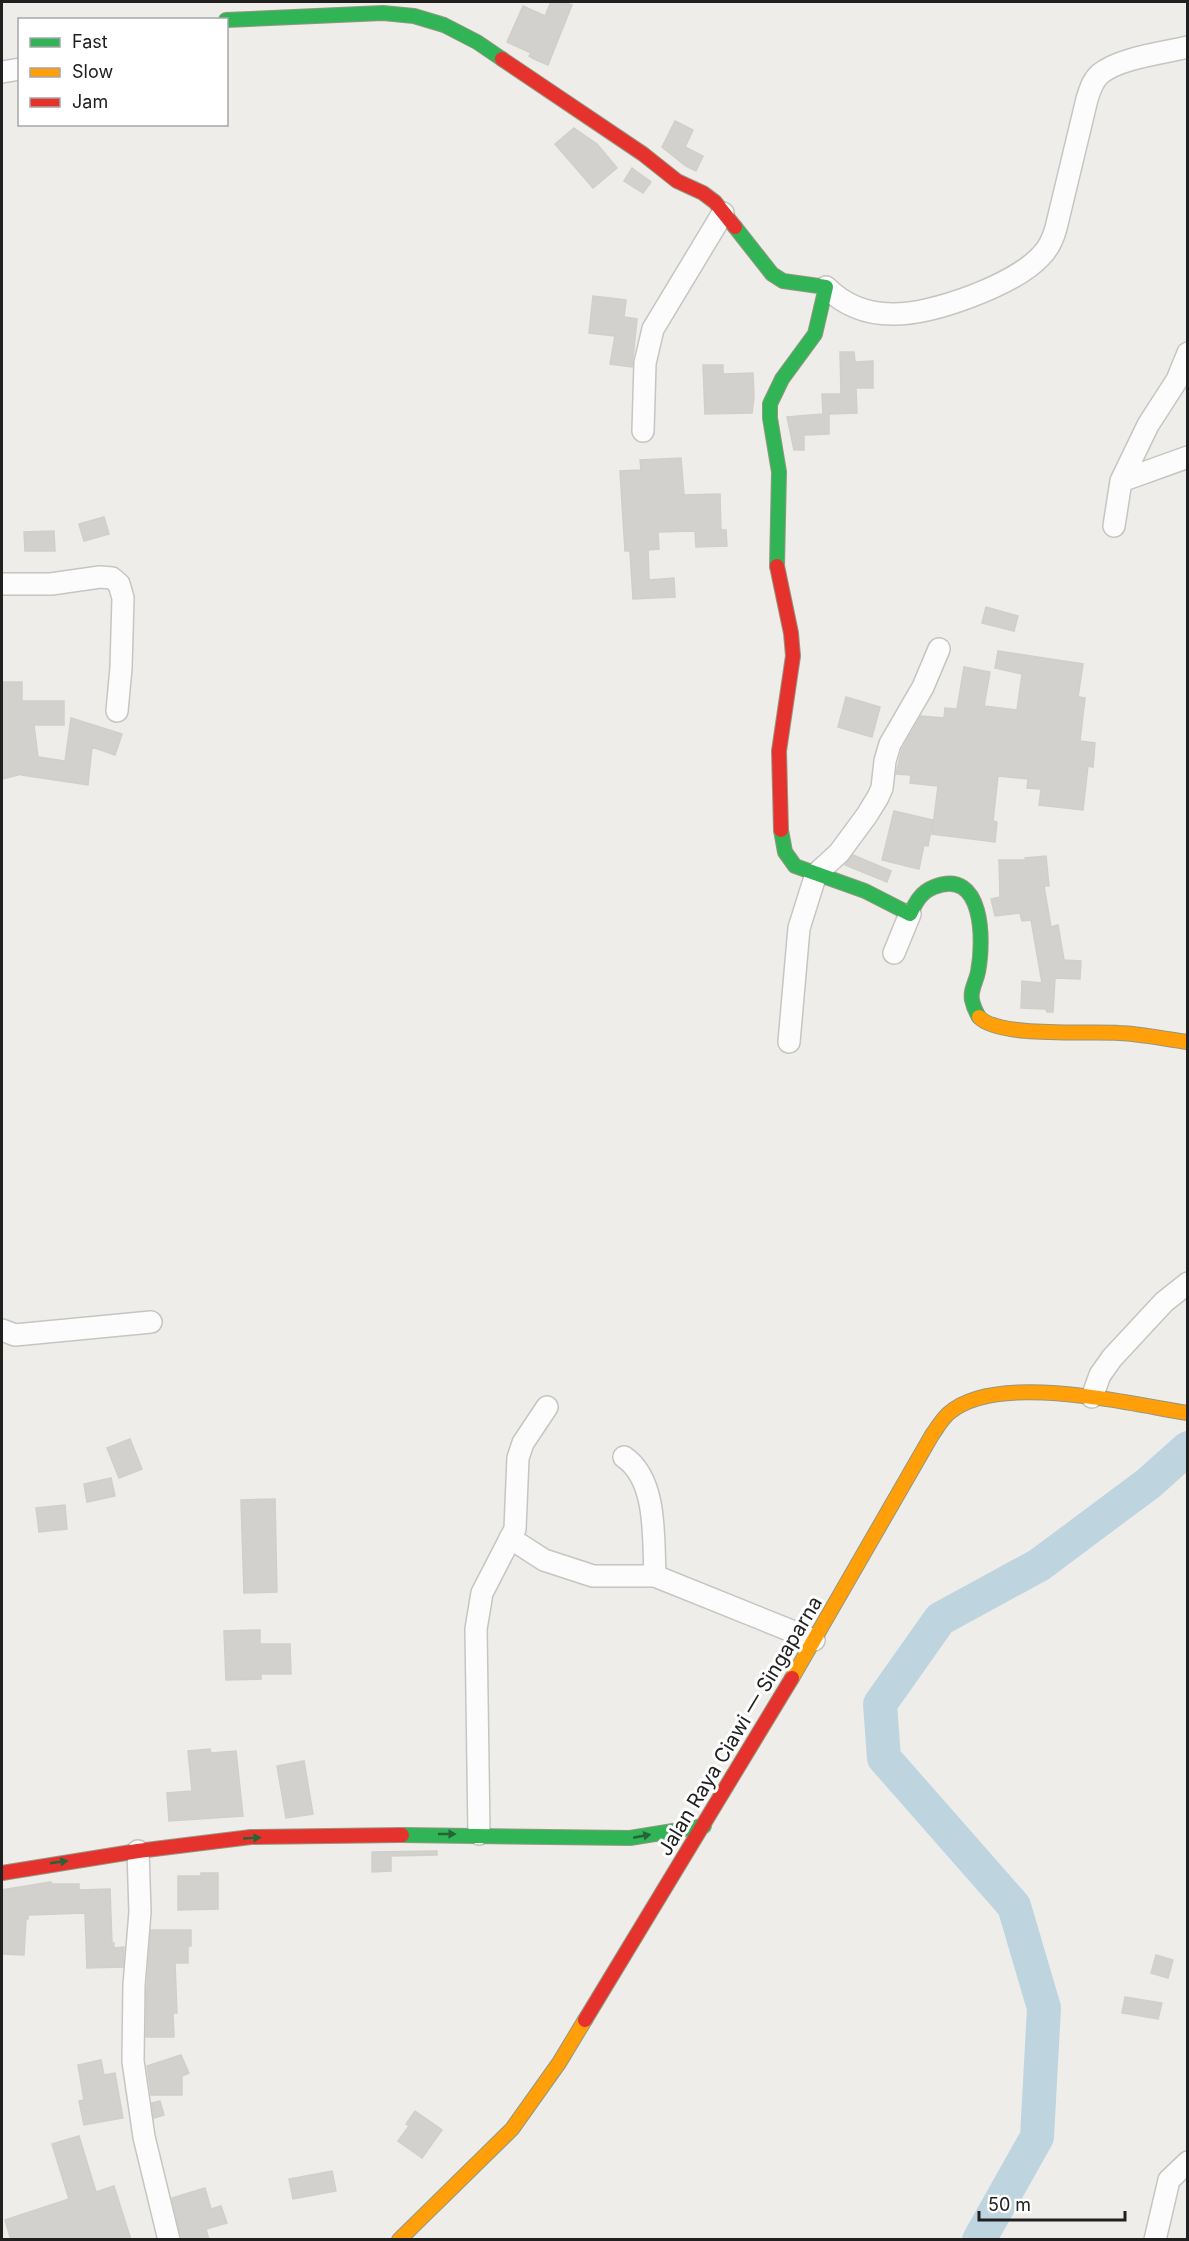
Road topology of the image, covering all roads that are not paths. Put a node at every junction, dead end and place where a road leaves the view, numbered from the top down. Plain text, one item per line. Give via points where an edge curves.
1 (383, 7) edge
2 (228, 20) edge
3 (1188, 47) edge
4 (18, 69) edge
5 (2, 72) edge
6 (723, 213) junction
7 (826, 287) junction
8 (1188, 353) edge
9 (643, 431) dead end
10 (1188, 457) edge
11 (1121, 481) junction
12 (1114, 526) dead end
13 (2, 584) edge
14 (939, 649) dead end
15 (117, 711) dead end
16 (816, 874) junction
17 (910, 914) junction
18 (894, 953) dead end
19 (789, 1042) dead end
20 (1188, 1042) edge
21 (1188, 1283) edge
22 (151, 1322) dead end
23 (2, 1330) edge
24 (1092, 1397) junction
25 (547, 1407) dead end
26 (1182, 1412) edge
27 (624, 1457) dead end
28 (510, 1538) junction
29 (655, 1576) junction
30 (814, 1640) junction
31 (704, 1826) junction
32 (479, 1834) junction
33 (138, 1851) junction
34 (2, 1873) edge
35 (1188, 2162) edge
36 (169, 2240) edge
37 (399, 2240) edge
38 (1155, 2240) edge

1 - 2 street
1 - 6 street via 444,25 477,42 677,181 703,193
3 - 7 street via 1121,63 1098,76 1087,99 1053,236 1042,255 1024,270 969,297 906,314 853,307
4 - 5 street
6 - 7 street via 772,274 783,281
6 - 9 street via 653,329 645,363
7 - 16 street via 812,339 770,401 769,414 780,481 777,564 793,656 777,777 783,844 788,860
8 - 11 street
10 - 11 street
11 - 12 street
13 - 15 street via 51,584 100,577 112,578 119,584 123,598
14 - 16 street via 923,687 890,744 878,798 839,853
16 - 17 street via 890,901
16 - 19 street via 799,928
17 - 18 street
17 - 20 street via 920,895 933,887 953,882 968,890 980,932 972,1000 984,1022 1050,1032 1119,1033
21 - 24 street via 1164,1302 1112,1358
22 - 23 street via 15,1335
24 - 26 street, Jalan Raya Ciawi — Singaparna
24 - 30 street, Jalan Raya Ciawi — Singaparna via 1053,1392 998,1393 948,1413
25 - 28 street via 527,1435 518,1458 517,1519
27 - 29 street via 640,1473 651,1508
28 - 29 street via 544,1560 592,1576
28 - 32 street via 488,1579 478,1610
29 - 30 street
30 - 31 street, Jalan Raya Ciawi — Singaparna
32 -> 31 street via 630,1838
31 - 37 street, Jalan Raya Ciawi — Singaparna via 559,2063 512,2129
33 -> 32 street via 251,1837
34 -> 33 street
33 - 36 street via 140,1912 133,2061 144,2137
35 - 38 street via 1168,2180

